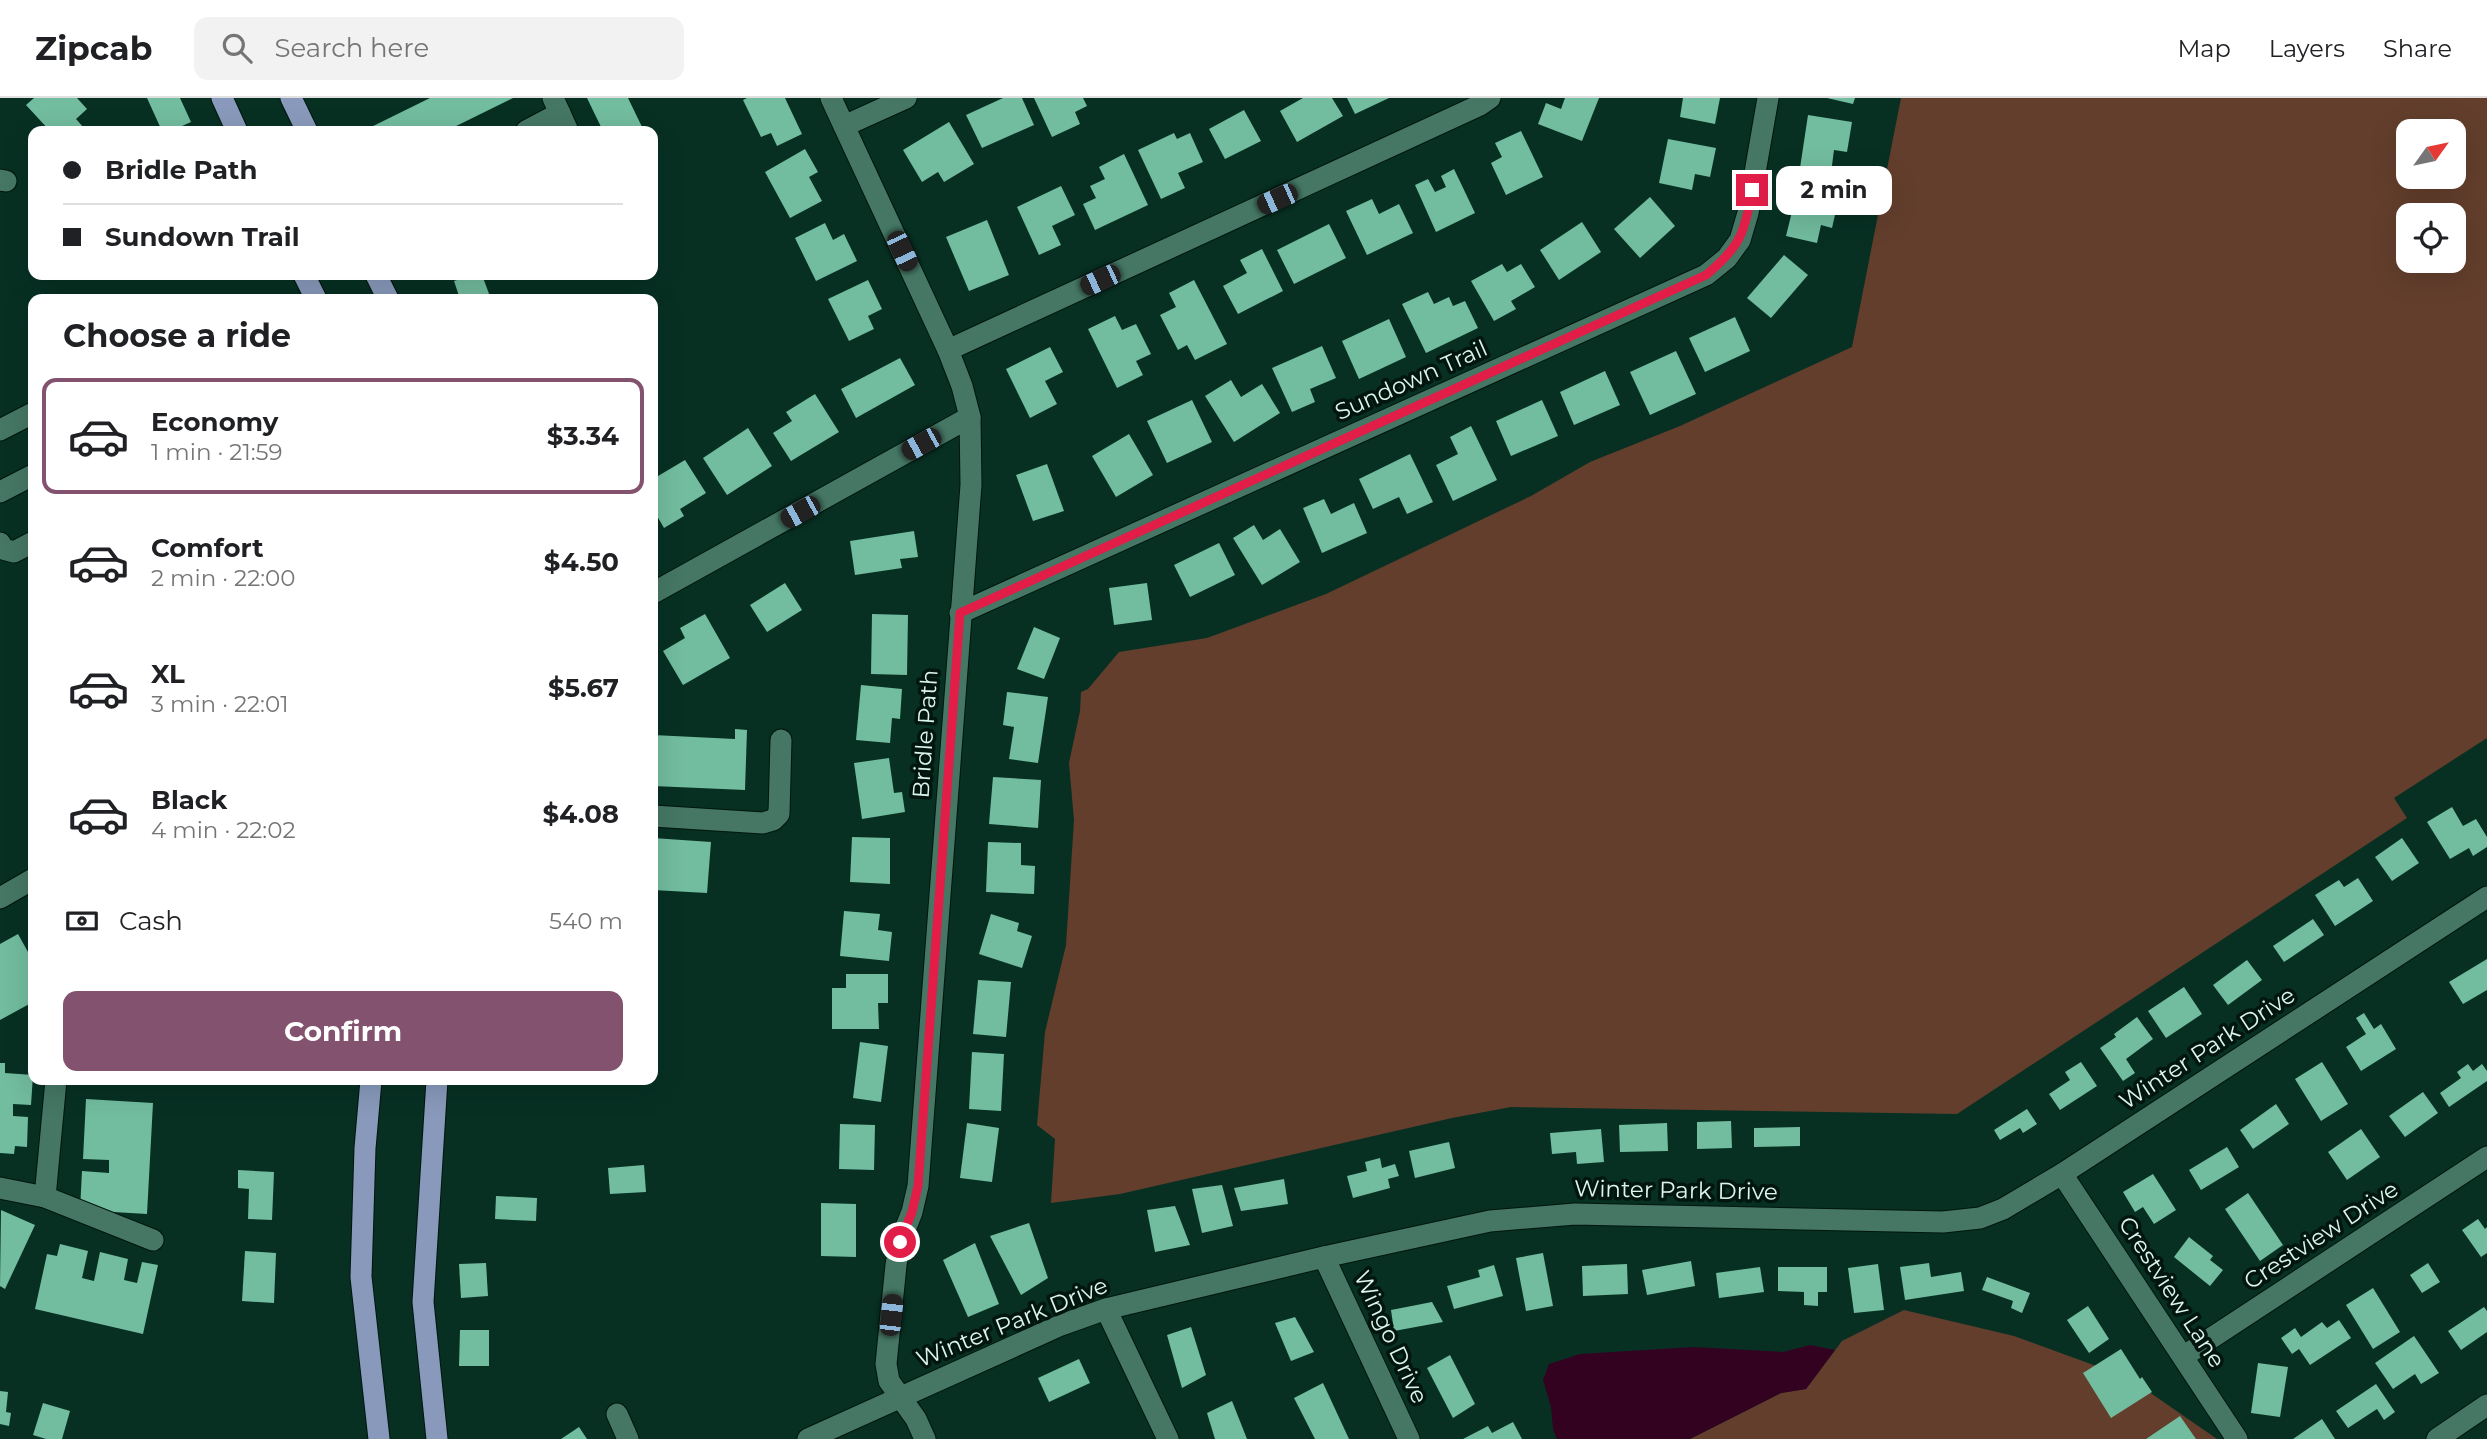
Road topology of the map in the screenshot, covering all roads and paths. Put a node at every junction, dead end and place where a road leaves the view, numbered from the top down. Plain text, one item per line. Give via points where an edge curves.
1 (222, 98) edge
2 (291, 98) edge
3 (831, 98) edge
4 (906, 98) edge
5 (1490, 98) edge
6 (1768, 98) edge
7 (561, 114) edge
8 (235, 126) edge
9 (305, 126) edge
10 (536, 126) edge
11 (844, 126) junction
12 (948, 350) junction
13 (28, 416) edge
14 (970, 416) junction
15 (0, 430) edge
16 (28, 478) edge
17 (0, 492) edge
18 (0, 543) edge
19 (28, 545) edge
20 (658, 590) edge
21 (960, 613) junction
22 (781, 740) dead end
23 (658, 816) edge
24 (28, 882) edge
25 (2487, 897) edge
26 (0, 898) edge
27 (55, 1085) edge
28 (371, 1085) edge
29 (437, 1085) edge
30 (2487, 1157) edge
31 (2062, 1174) junction
32 (0, 1188) edge
33 (44, 1197) junction
34 (152, 1240) dead end
35 (1324, 1257) junction
36 (1105, 1309) junction
37 (2184, 1356) junction
38 (899, 1397) junction
39 (2487, 1405) edge
40 (617, 1414) dead end
41 (379, 1439) edge
42 (437, 1439) edge
43 (628, 1439) edge
44 (808, 1439) edge
45 (925, 1439) edge
46 (1168, 1439) edge
47 (1409, 1439) edge
48 (2237, 1439) edge
49 (2437, 1439) edge

1 - 8 main road
2 - 9 main road
3 - 11 street, Bridle Path
4 - 11 street
5 - 12 street
6 - 21 street, Sundown Trail via 1740,240 1706,275
7 - 10 street
11 - 12 street, Bridle Path
12 - 14 street, Bridle Path
13 - 15 street
14 - 20 street
14 - 21 street, Bridle Path via 971,485
16 - 17 street
18 - 19 street via 14,552
21 - 38 street, Bridle Path via 918,1186 900,1242 886,1364
22 - 23 street via 779,814 773,820
24 - 26 street
25 - 31 street, Winter Park Drive
27 - 33 street
28 - 41 main road via 361,1277
29 - 42 main road via 423,1302
30 - 37 street, Crestview Drive
31 - 35 street, Winter Park Drive via 2003,1209 1943,1222 1576,1214 1490,1221
31 - 37 street, Crestview Lane
32 - 33 street
33 - 34 street
35 - 36 street, Winter Park Drive
35 - 47 street, Wingo Drive
36 - 38 street, Winter Park Drive
36 - 46 street
37 - 48 street, Crestview Lane
38 - 44 street, Winter Park Drive
38 - 45 street, Bridle Path
39 - 49 street
40 - 43 street

